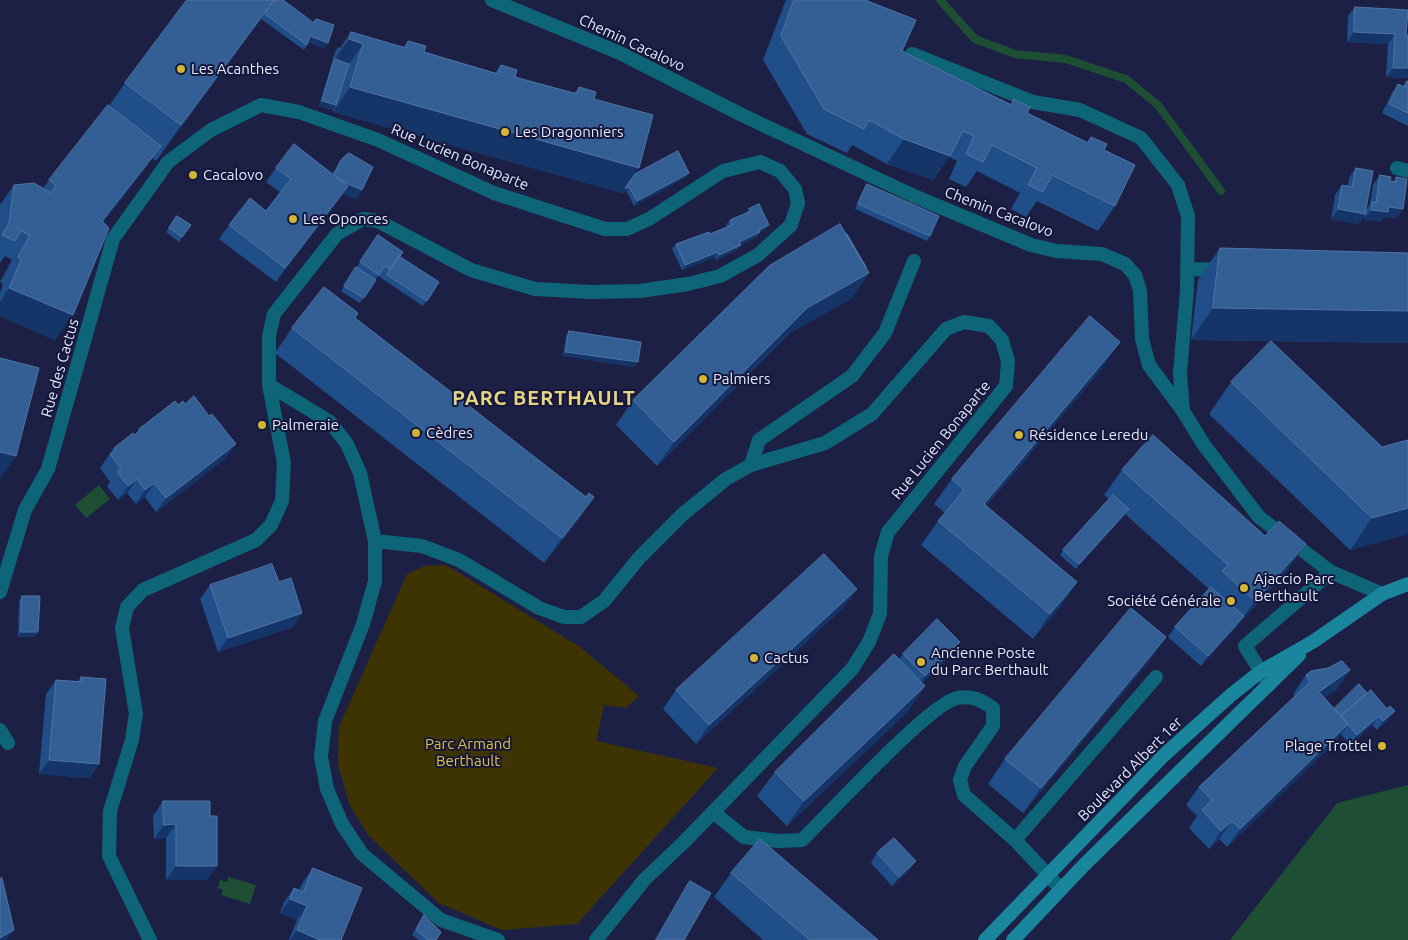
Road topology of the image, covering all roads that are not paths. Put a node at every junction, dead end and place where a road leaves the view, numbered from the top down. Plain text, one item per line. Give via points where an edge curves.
1 (492, 0) edge
2 (912, 54) edge
3 (168, 162) joint
4 (914, 261) dead end
5 (1187, 269) junction
6 (1240, 270) edge
7 (269, 385) junction
8 (1183, 411) junction
9 (751, 465) junction
10 (375, 541) junction
11 (1331, 572) junction
12 (1408, 584) edge
13 (0, 592) edge
14 (1382, 594) junction
15 (1314, 641) junction
16 (1260, 672) junction
17 (1156, 677) edge
18 (1268, 685) junction
19 (0, 730) edge
20 (8, 743) dead end
21 (713, 812) junction
22 (1016, 840) junction
23 (1048, 875) junction
24 (1062, 889) junction
25 (150, 940) edge
26 (498, 940) edge
27 (596, 940) edge
28 (986, 940) edge
29 (1013, 940) edge

1 - 8 street, Chemin Cacalovo via 620,53 905,192 1022,241 1056,251 1102,254 1125,264 1136,275 1140,291 1142,338 1149,365
2 - 5 street via 1033,102 1080,110 1141,138 1178,184 1188,216
3 - 7 street, Rue Lucien Bonaparte via 211,130 261,105 299,112 378,140 494,193 605,229 634,226 723,171 760,162 780,171 795,189 798,203 791,225 758,255 720,276 640,291 535,289 471,270 378,221 363,219 337,234 274,314 269,336
3 - 13 street, Rue des Cactus via 113,239 48,469 25,510
4 - 9 street via 885,333 852,376 759,440
5 - 6 street
5 - 8 street via 1180,373
7 - 10 street via 330,422 347,444 360,473
7 - 25 street, Rue Lucien Bonaparte via 284,462 282,501 271,525 256,540 143,590 127,606 122,628 136,714 132,740 110,810 109,856
8 - 11 street, Chemin Cacalovo via 1204,445 1259,518
9 - 10 street, Rue Lucien Bonaparte via 726,479 683,514 639,558 604,601 581,616 564,617 539,608 459,560 422,546
9 - 21 street, Rue Lucien Bonaparte via 825,443 872,414 946,329 964,322 989,326 1002,340 1008,361 1006,386 888,532 881,556 880,614 869,642 852,669
10 - 26 street via 375,581 363,624 325,721 321,757 327,789 342,824 362,854 441,920
11 - 14 street, Chemin Cacalovo
11 - 16 street via 1245,646
12 - 14 main road, Boulevard Albert 1er
14 - 15 main road, Boulevard Albert 1er
15 - 16 main road, Boulevard Albert 1er
15 - 18 main road, Boulevard Albert 1er
16 - 18 street
16 - 23 main road, Boulevard Albert 1er via 1164,755
17 - 22 street
18 - 24 main road, Boulevard Albert 1er
19 - 20 street
21 - 22 street via 744,837 802,840 929,714 956,698 978,698 993,708 993,726 965,766 960,780 964,795
21 - 27 street, Rue Lucien Bonaparte via 645,879
22 - 23 street
23 - 24 street
23 - 28 main road, Boulevard Albert 1er
24 - 29 main road, Boulevard Albert 1er

